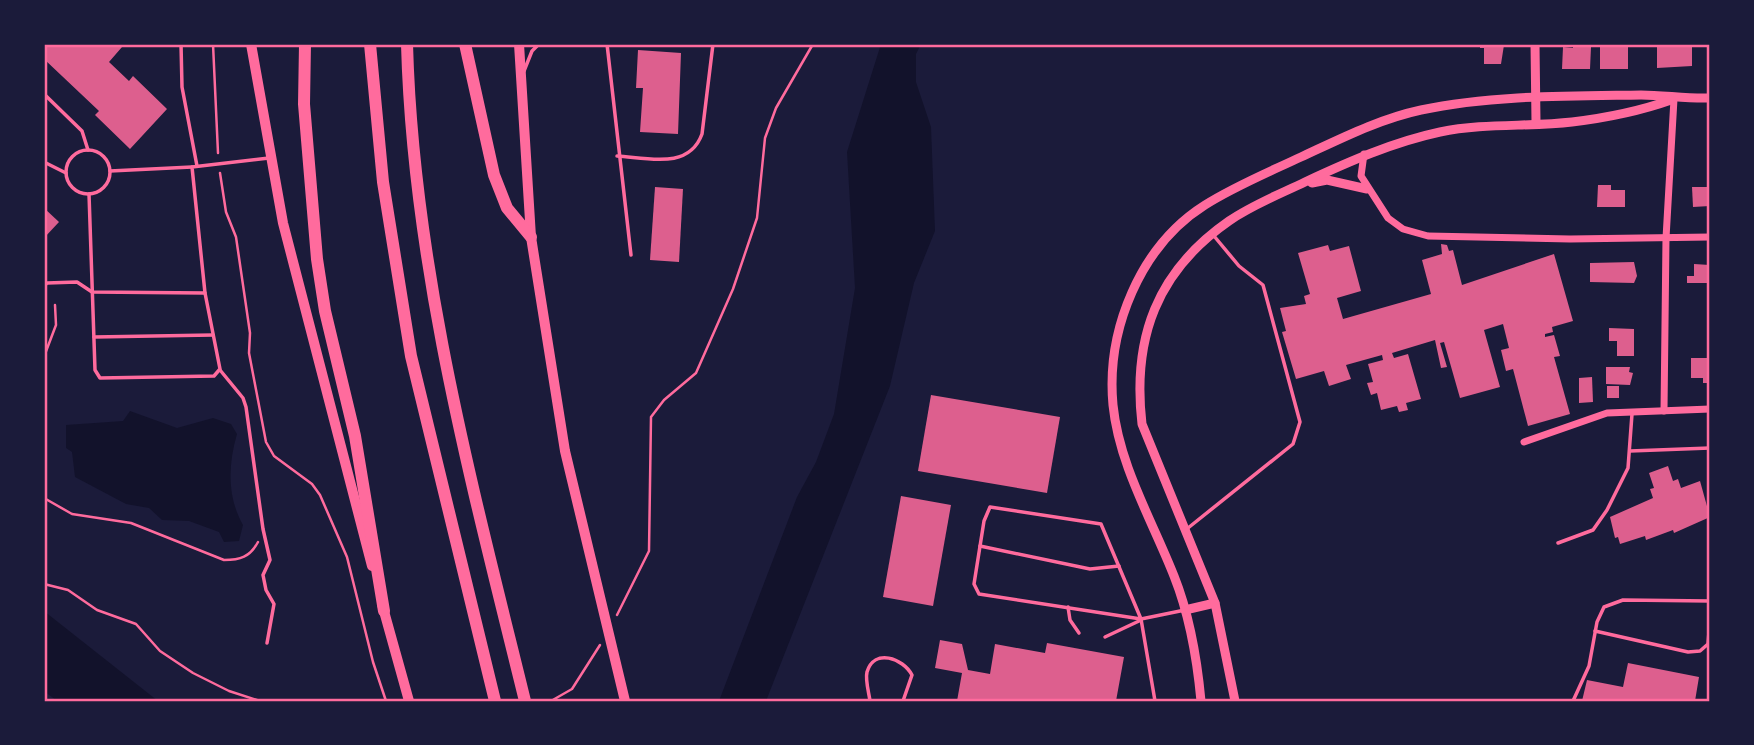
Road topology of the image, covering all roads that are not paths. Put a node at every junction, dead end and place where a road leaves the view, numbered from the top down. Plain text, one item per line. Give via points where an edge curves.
1 (181, 44) edge
2 (251, 44) edge
3 (304, 44) edge
4 (370, 44) edge
5 (407, 44) edge
6 (465, 44) edge
7 (519, 44) edge
8 (539, 44) edge
9 (607, 44) edge
10 (713, 44) edge
11 (1535, 44) edge
12 (521, 79) junction
13 (44, 94) edge
14 (1710, 98) edge
15 (1536, 99) junction
16 (1674, 99) junction
17 (1536, 122) junction
18 (88, 150) junction
19 (1364, 154) junction
20 (617, 156) junction
21 (270, 158) junction
22 (44, 162) edge
23 (195, 166) junction
24 (110, 171) junction
25 (66, 173) junction
26 (1300, 185) junction
27 (1367, 189) junction
28 (89, 194) junction
29 (1212, 234) junction
30 (531, 237) junction
31 (1710, 237) edge
32 (1665, 238) junction
33 (631, 255) dead end
34 (44, 286) edge
35 (92, 292) junction
36 (205, 293) junction
37 (213, 335) junction
38 (94, 337) junction
39 (220, 369) junction
40 (1710, 409) edge
41 (1664, 411) junction
42 (1632, 412) junction
43 (1524, 442) dead end
44 (1710, 448) edge
45 (1630, 451) junction
46 (1186, 530) junction
47 (1558, 543) dead end
48 (980, 546) junction
49 (1120, 566) junction
50 (1710, 601) edge
51 (1215, 603) junction
52 (1068, 607) junction
53 (1185, 610) junction
54 (384, 611) junction
55 (1710, 619) edge
56 (1141, 620) junction
57 (1595, 631) junction
58 (1079, 633) dead end
59 (1105, 637) dead end
60 (267, 643) dead end
61 (408, 701) edge
62 (495, 701) edge
63 (525, 701) edge
64 (625, 701) edge
65 (870, 701) edge
66 (903, 701) edge
67 (1155, 701) edge
68 (1201, 701) edge
69 (1235, 701) edge
70 (1573, 701) edge

1 - 23 lane via 182,87
2 - 21 main road
3 - 54 highway via 317,258 355,436
4 - 62 highway via 383,183 411,356
5 - 63 highway via 427,250 443,355
6 - 30 highway via 494,175 507,208
7 - 12 main road
8 - 12 lane
9 - 20 lane
10 - 20 lane via 698,146 688,156 674,159
11 - 15 street
12 - 30 main road
13 - 18 lane via 82,131
14 - 16 street
15 - 16 street via 1644,95
15 - 17 street
15 - 53 street via 1420,111 1367,127 1203,206 1163,243 1146,266 1131,293 1113,351 1113,404 1124,459
16 - 17 street via 1572,122
16 - 32 street
17 - 19 street via 1438,132
18 - 24 lane via 101,154
18 - 25 lane via 75,155
19 - 26 street
19 - 27 street via 1361,176
20 - 33 lane
21 - 23 lane
21 - 54 main road via 307,328
22 - 25 lane
23 - 24 lane
23 - 36 lane
24 - 28 lane via 107,184
25 - 28 lane via 71,185
26 - 27 street via 1327,180
26 - 29 street via 1231,219
27 - 32 street via 1388,218 1403,229 1428,236
28 - 35 lane
29 - 46 street via 1190,254 1163,291 1143,341 1139,367 1142,424
29 - 46 lane via 1238,266 1263,285 1300,422 1293,444
30 - 64 main road via 565,452
31 - 32 street
32 - 41 street
34 - 35 lane via 77,282
35 - 36 lane
35 - 38 lane
36 - 37 lane
37 - 38 lane
37 - 39 lane
38 - 39 lane via 95,370 100,378 214,376
39 - 60 lane via 246,407 270,560 263,575 274,604
40 - 41 street
41 - 42 street
42 - 43 street via 1590,417
42 - 45 lane
44 - 45 lane
45 - 47 lane via 1628,468 1593,530
46 - 51 street
48 - 49 lane via 1090,569
48 - 49 lane via 990,506 999,506 1101,524
48 - 52 lane via 974,584 979,594
49 - 56 lane
50 - 57 lane via 1616,602 1600,613
51 - 53 street
51 - 69 street
52 - 56 lane
52 - 58 lane
53 - 56 lane
53 - 68 street via 1194,640
54 - 61 main road
55 - 57 lane via 1708,644 1700,651
56 - 59 lane
56 - 67 lane
57 - 70 lane via 1589,666
65 - 66 lane via 866,673 882,658 906,664 912,675

